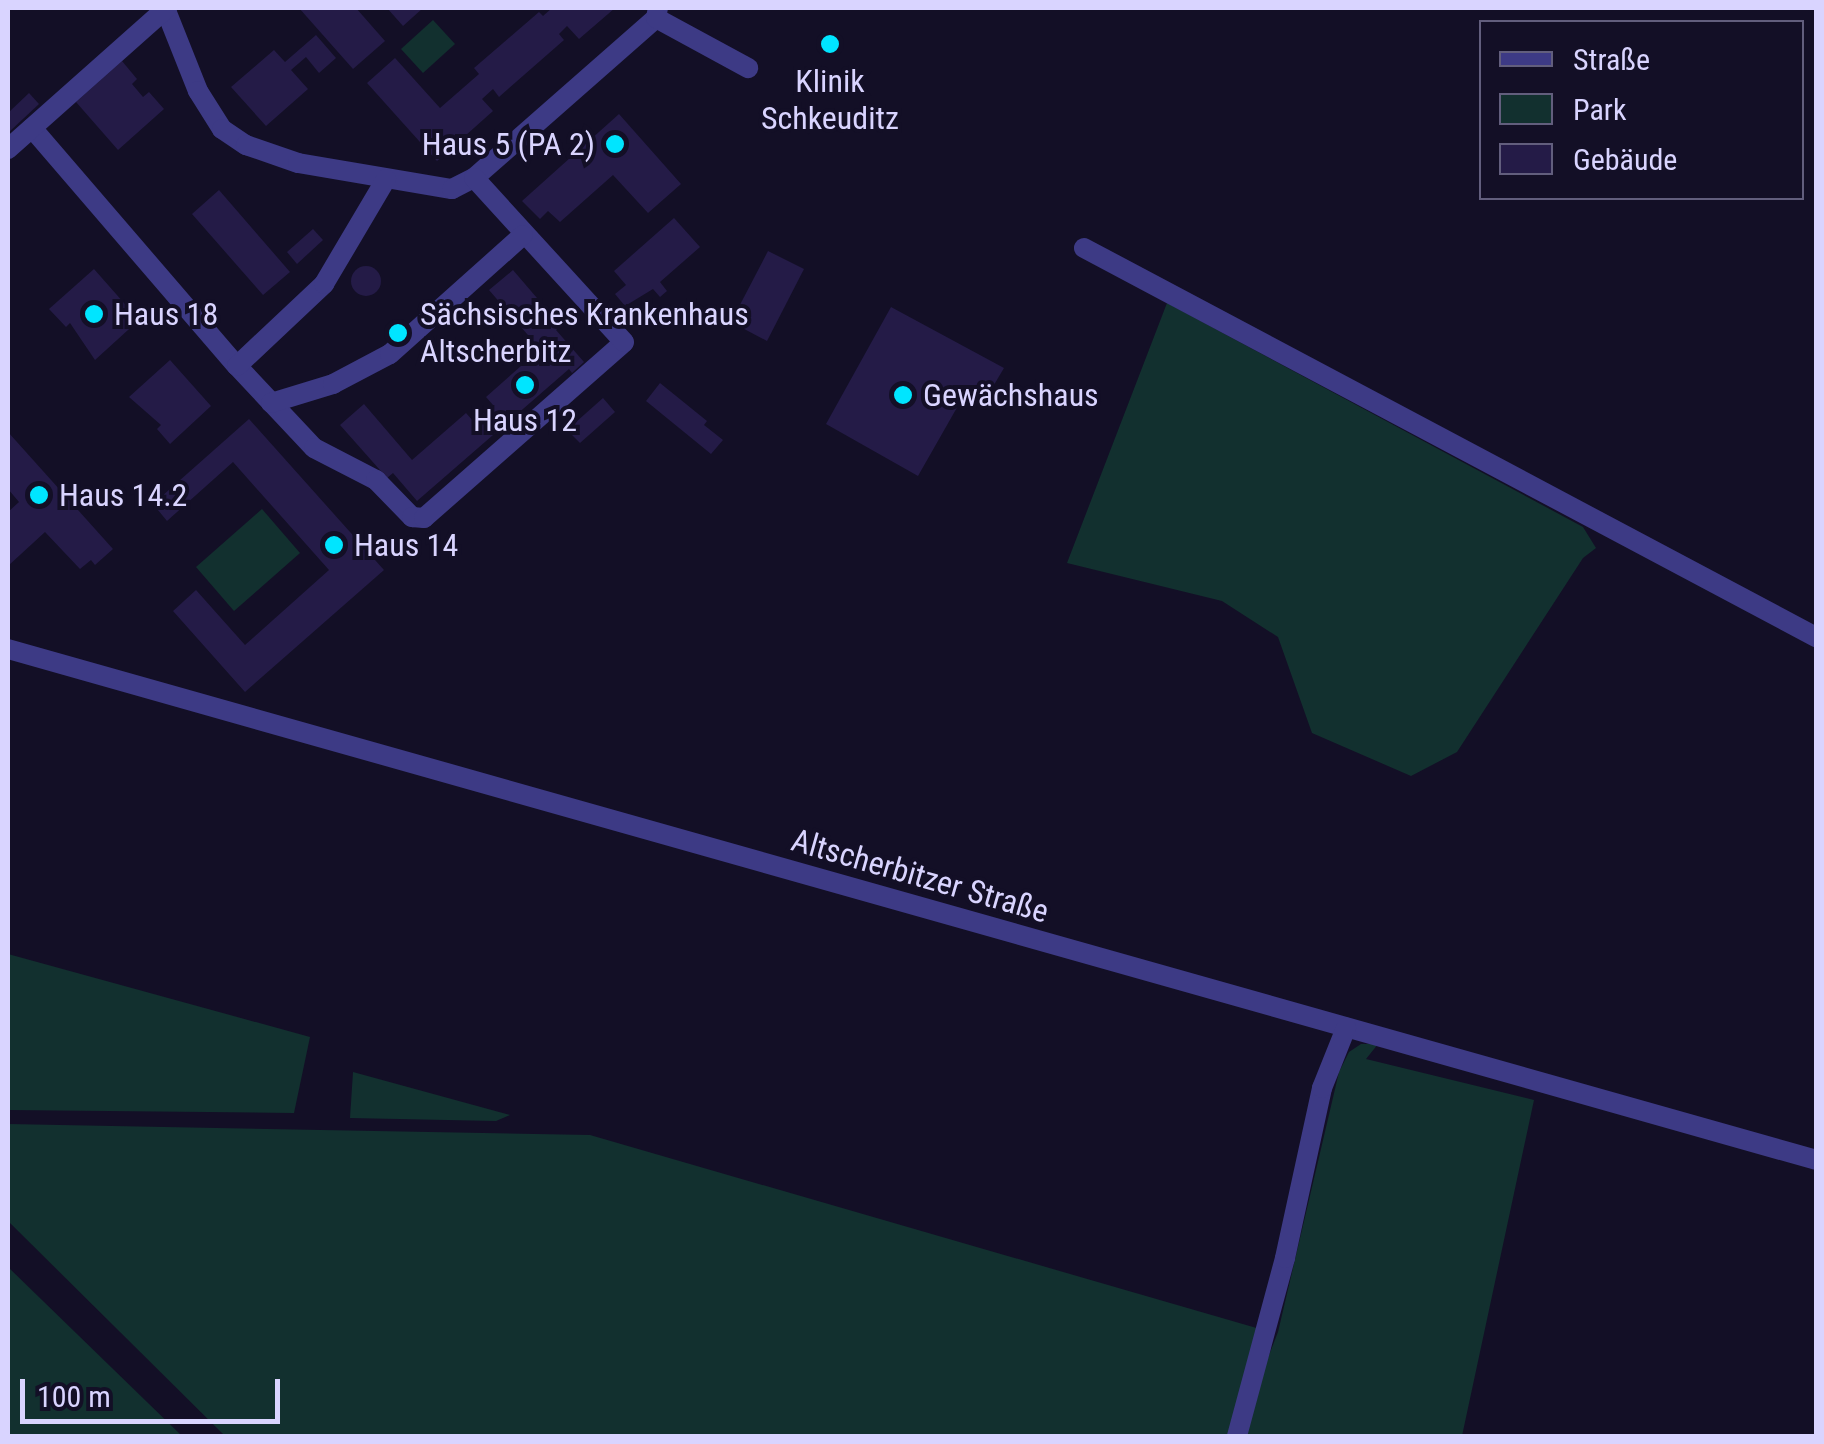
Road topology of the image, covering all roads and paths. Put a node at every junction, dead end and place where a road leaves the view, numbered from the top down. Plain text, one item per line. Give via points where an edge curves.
1 (166, 8) edge
2 (657, 13) edge
3 (748, 68) dead end
4 (32, 128) junction
5 (8, 148) edge
6 (474, 178) junction
7 (386, 180) junction
8 (523, 234) junction
9 (1084, 248) dead end
10 (236, 366) junction
11 (272, 404) junction
12 (1816, 637) edge
13 (8, 649) edge
14 (1346, 1028) junction
15 (1816, 1160) edge
16 (1238, 1436) edge

1 - 4 street
1 - 7 street via 198,92 222,129 273,156
2 - 3 street
2 - 6 street
4 - 5 street
4 - 10 street
6 - 7 street via 452,189
6 - 8 street
7 - 10 street via 324,284
8 - 11 street via 390,354 333,384
8 - 11 street via 624,342 424,518 412,517 363,472 314,448
9 - 12 street
10 - 11 street
13 - 14 street, Altscherbitzer Straße
14 - 15 street, Altscherbitzer Straße
14 - 16 street via 1322,1088

